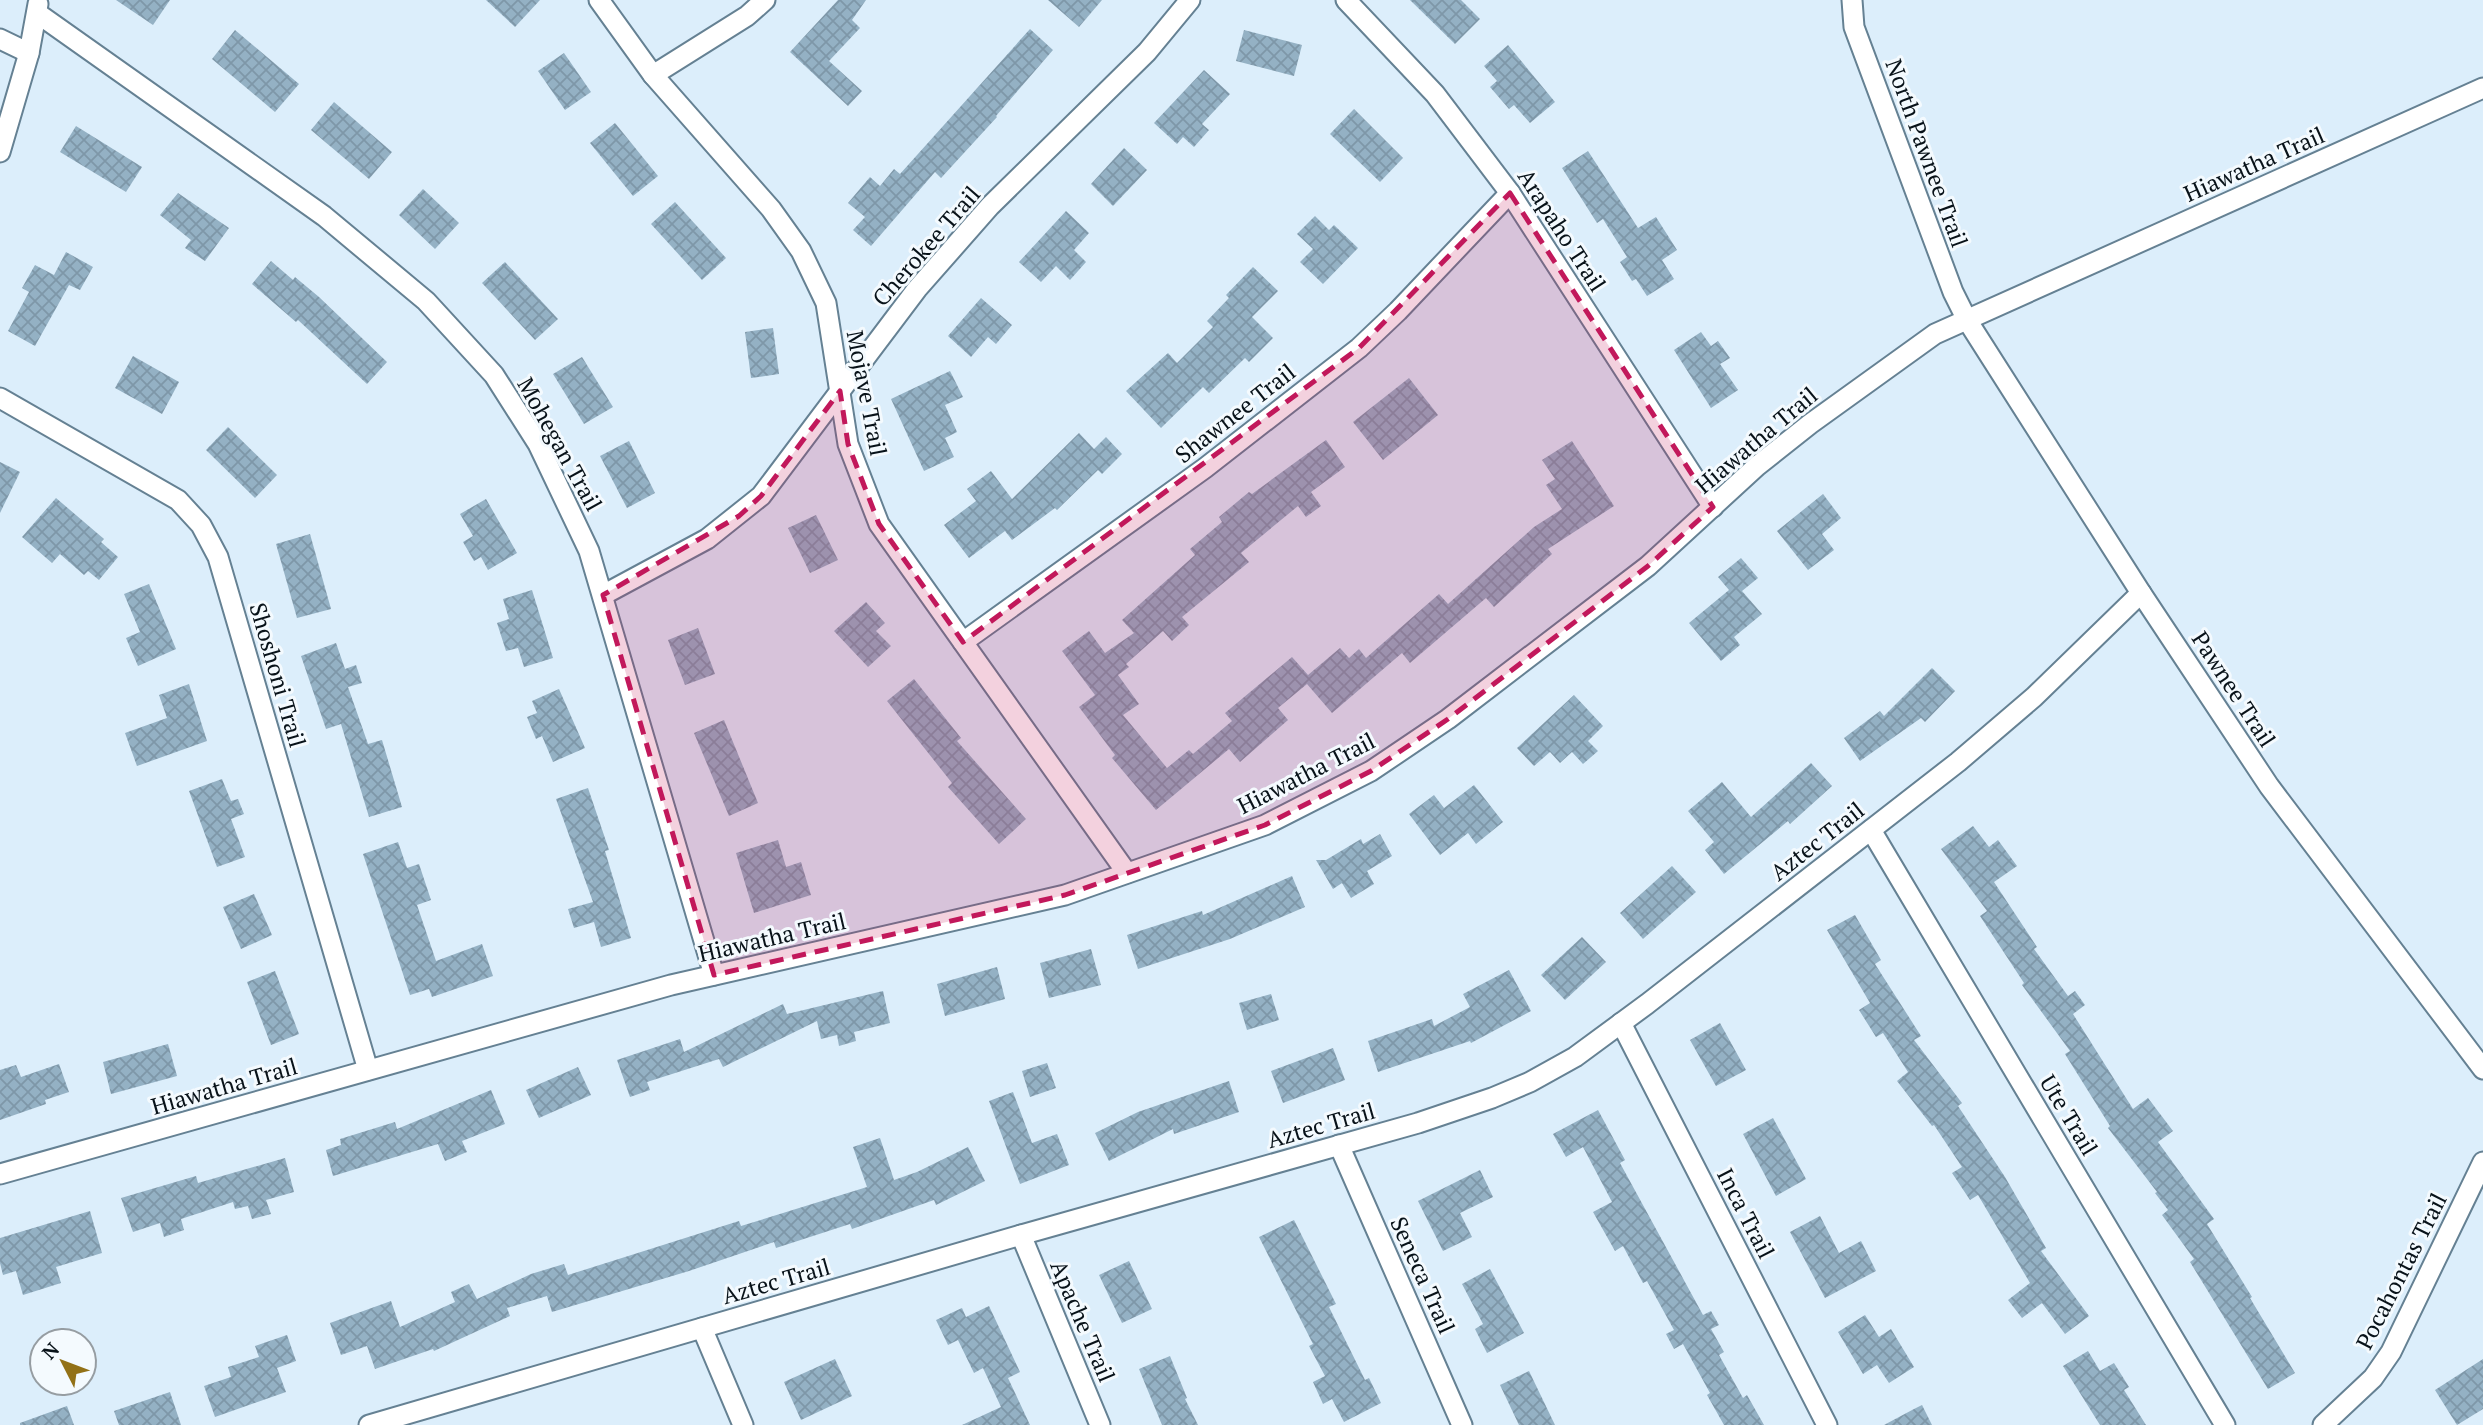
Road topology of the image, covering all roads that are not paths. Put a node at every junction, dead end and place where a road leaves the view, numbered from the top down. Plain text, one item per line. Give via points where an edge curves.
1 (599, 0) edge
2 (765, 0) edge
3 (1190, 0) edge
4 (1346, 0) edge
5 (1852, 0) edge
6 (38, 7) edge
7 (0, 39) edge
8 (29, 52) junction
9 (653, 75) junction
10 (2483, 88) edge
11 (0, 152) edge
12 (1510, 193) junction
13 (1967, 320) junction
14 (840, 391) junction
15 (0, 398) edge
16 (1713, 507) junction
17 (2141, 593) junction
18 (603, 595) junction
19 (963, 642) junction
20 (1871, 830) junction
21 (1127, 873) junction
22 (714, 975) junction
23 (1621, 1023) junction
24 (2483, 1069) edge
25 (368, 1070) junction
26 (1339, 1145) junction
27 (2483, 1162) edge
28 (0, 1174) edge
29 (1021, 1235) junction
30 (702, 1328) junction
31 (378, 1424) edge
32 (743, 1425) edge
33 (1100, 1425) edge
34 (1462, 1425) edge
35 (1827, 1425) edge
36 (2225, 1425) edge
37 (2323, 1425) edge

1 - 9 street, Mojave Trail
2 - 9 street
3 - 14 street, Cherokee Trail via 1147,52 990,206 917,289
4 - 12 street, Arapaho Trail via 1435,94
5 - 13 street, North Pawnee Trail via 1854,27
6 - 8 street
6 - 18 street, Mohegan Trail via 324,216 425,301 494,375 538,444 589,551
7 - 8 street
8 - 11 street
9 - 14 street, Mojave Trail via 771,209 801,251 825,303
10 - 13 street, Hiawatha Trail
12 - 16 street, Arapaho Trail
12 - 19 street, Shawnee Trail via 1359,348 1205,468
13 - 16 street, Hiawatha Trail via 1935,334 1810,424
13 - 17 street, Pawnee Trail
14 - 18 street, Cherokee Trail via 761,496 739,516 707,539
14 - 19 street, Mojave Trail via 848,444 879,524
15 - 25 street, Shoshoni Trail via 178,500 201,525 218,557
16 - 21 street, Hiawatha Trail via 1648,566 1448,719 1371,771 1265,825
17 - 20 street, Aztec Trail via 2034,697
17 - 24 street, Pawnee Trail via 2269,786
18 - 22 street, Mohegan Trail
19 - 21 street, Mojave Trail
20 - 23 street, Aztec Trail
20 - 36 street, Ute Trail
21 - 22 street, Hiawatha Trail via 1065,895
22 - 25 street, Hiawatha Trail
23 - 26 street, Aztec Trail via 1575,1057 1530,1082 1455,1111
23 - 35 street, Inca Trail
25 - 28 street, Hiawatha Trail
26 - 29 street, Aztec Trail
26 - 34 street, Seneca Trail
27 - 37 street, Pocahontas Trail via 2391,1352 2373,1378
29 - 30 street, Aztec Trail
29 - 33 street, Apache Trail
30 - 31 street, Aztec Trail
30 - 32 street

